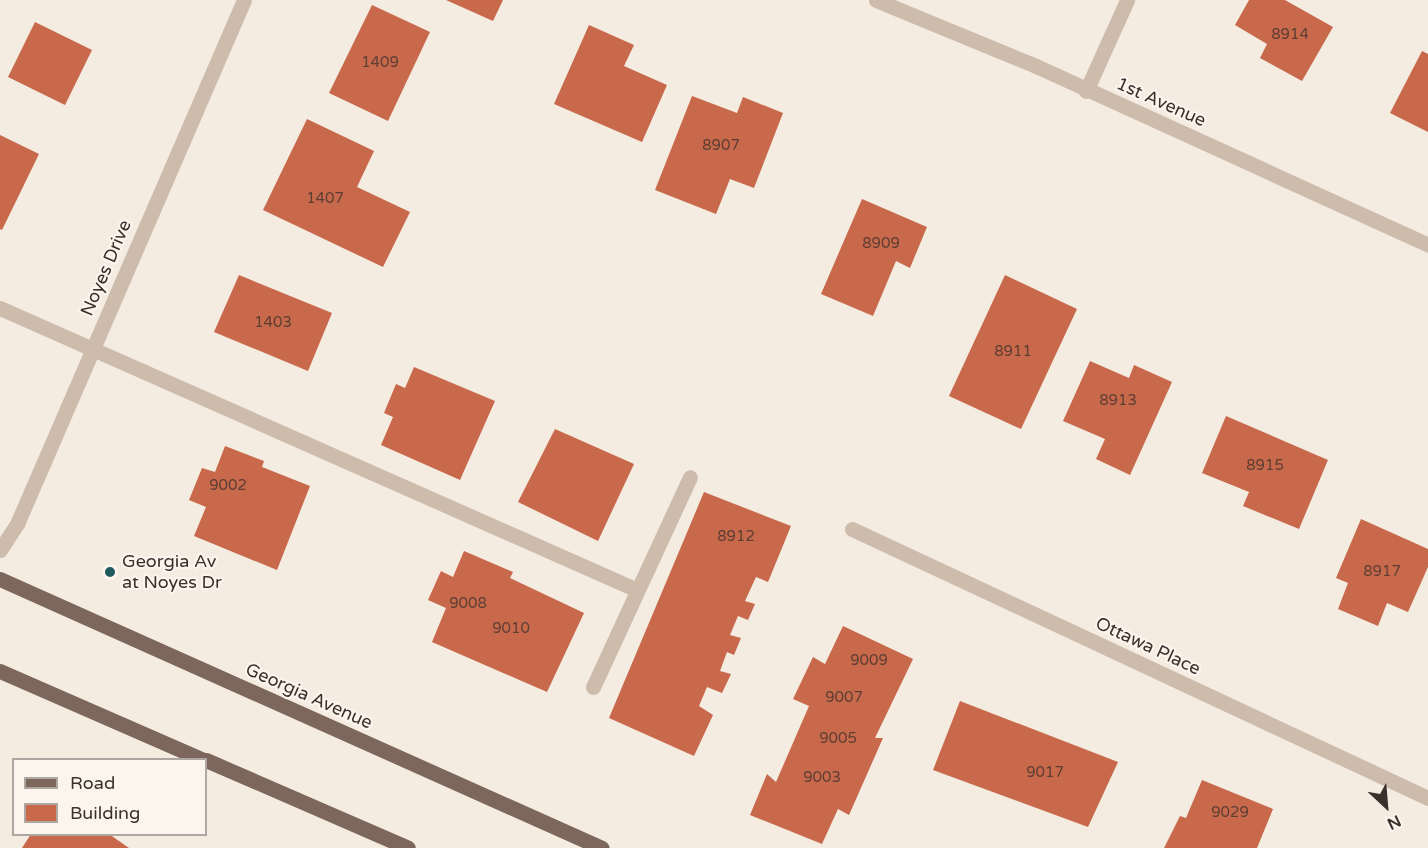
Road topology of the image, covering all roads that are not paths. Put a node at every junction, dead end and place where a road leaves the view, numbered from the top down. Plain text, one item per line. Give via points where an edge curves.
1 (244, 0) edge
2 (876, 0) edge
3 (1127, 0) edge
4 (1086, 91) junction
5 (1428, 245) edge
6 (0, 308) edge
7 (93, 347) junction
8 (690, 477) dead end
9 (852, 529) dead end
10 (0, 550) edge
11 (0, 579) edge
12 (635, 589) junction
13 (0, 671) edge
14 (593, 687) dead end
15 (200, 758) edge
16 (207, 761) edge
17 (1428, 798) edge
18 (408, 848) edge
19 (602, 848) edge

1 - 7 street, Noyes Drive
2 - 4 street, 1st Avenue
3 - 4 street
4 - 5 street, 1st Avenue
6 - 7 street
7 - 10 street, Noyes Drive via 17,524
7 - 12 street
8 - 12 street
9 - 17 street, Ottawa Place
11 - 19 main road, Georgia Avenue
12 - 14 street
13 - 15 main road
16 - 18 main road

